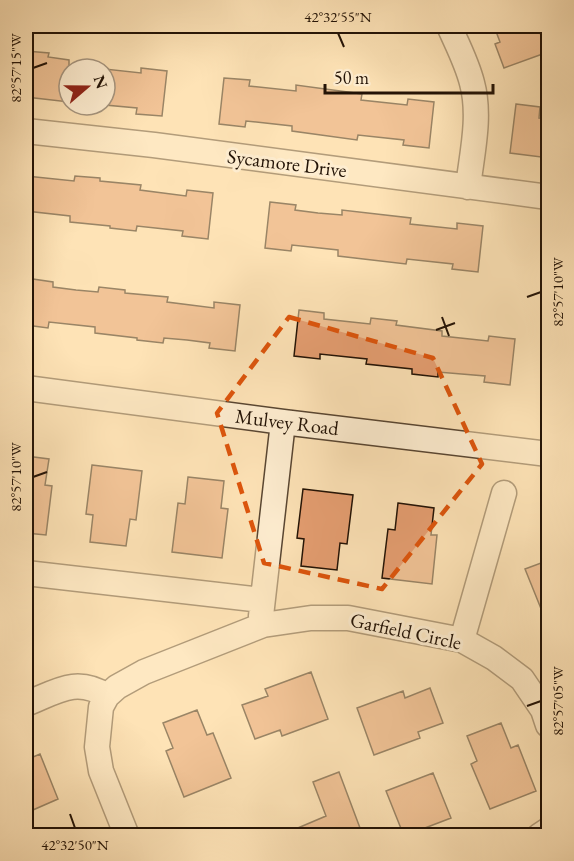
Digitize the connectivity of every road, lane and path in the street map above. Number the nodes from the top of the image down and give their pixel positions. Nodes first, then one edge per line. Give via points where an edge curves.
1 (449, 26) edge
2 (26, 132) edge
3 (468, 187) junction
4 (549, 197) edge
5 (26, 388) edge
6 (283, 422) junction
7 (549, 454) edge
8 (504, 493) dead end
9 (26, 573) edge
10 (262, 600) junction
11 (263, 625) junction
12 (462, 640) junction
13 (107, 696) junction
14 (26, 704) edge
15 (549, 725) edge
16 (549, 830) edge
17 (127, 836) edge
18 (539, 836) edge

1 - 3 street via 472,82 475,102
2 - 3 street, Sycamore Drive
3 - 4 street, Sycamore Drive
5 - 6 street, Mulvey Road
6 - 7 street, Mulvey Road
6 - 10 street
8 - 12 street
9 - 10 street
10 - 11 street
11 - 12 street, Garfield Circle via 311,618 348,618
11 - 13 street, Garfield Circle via 144,672
12 - 15 street, Garfield Circle via 522,679
13 - 14 street via 87,686 74,685
13 - 17 street via 101,707 97,747 101,771
16 - 18 street

